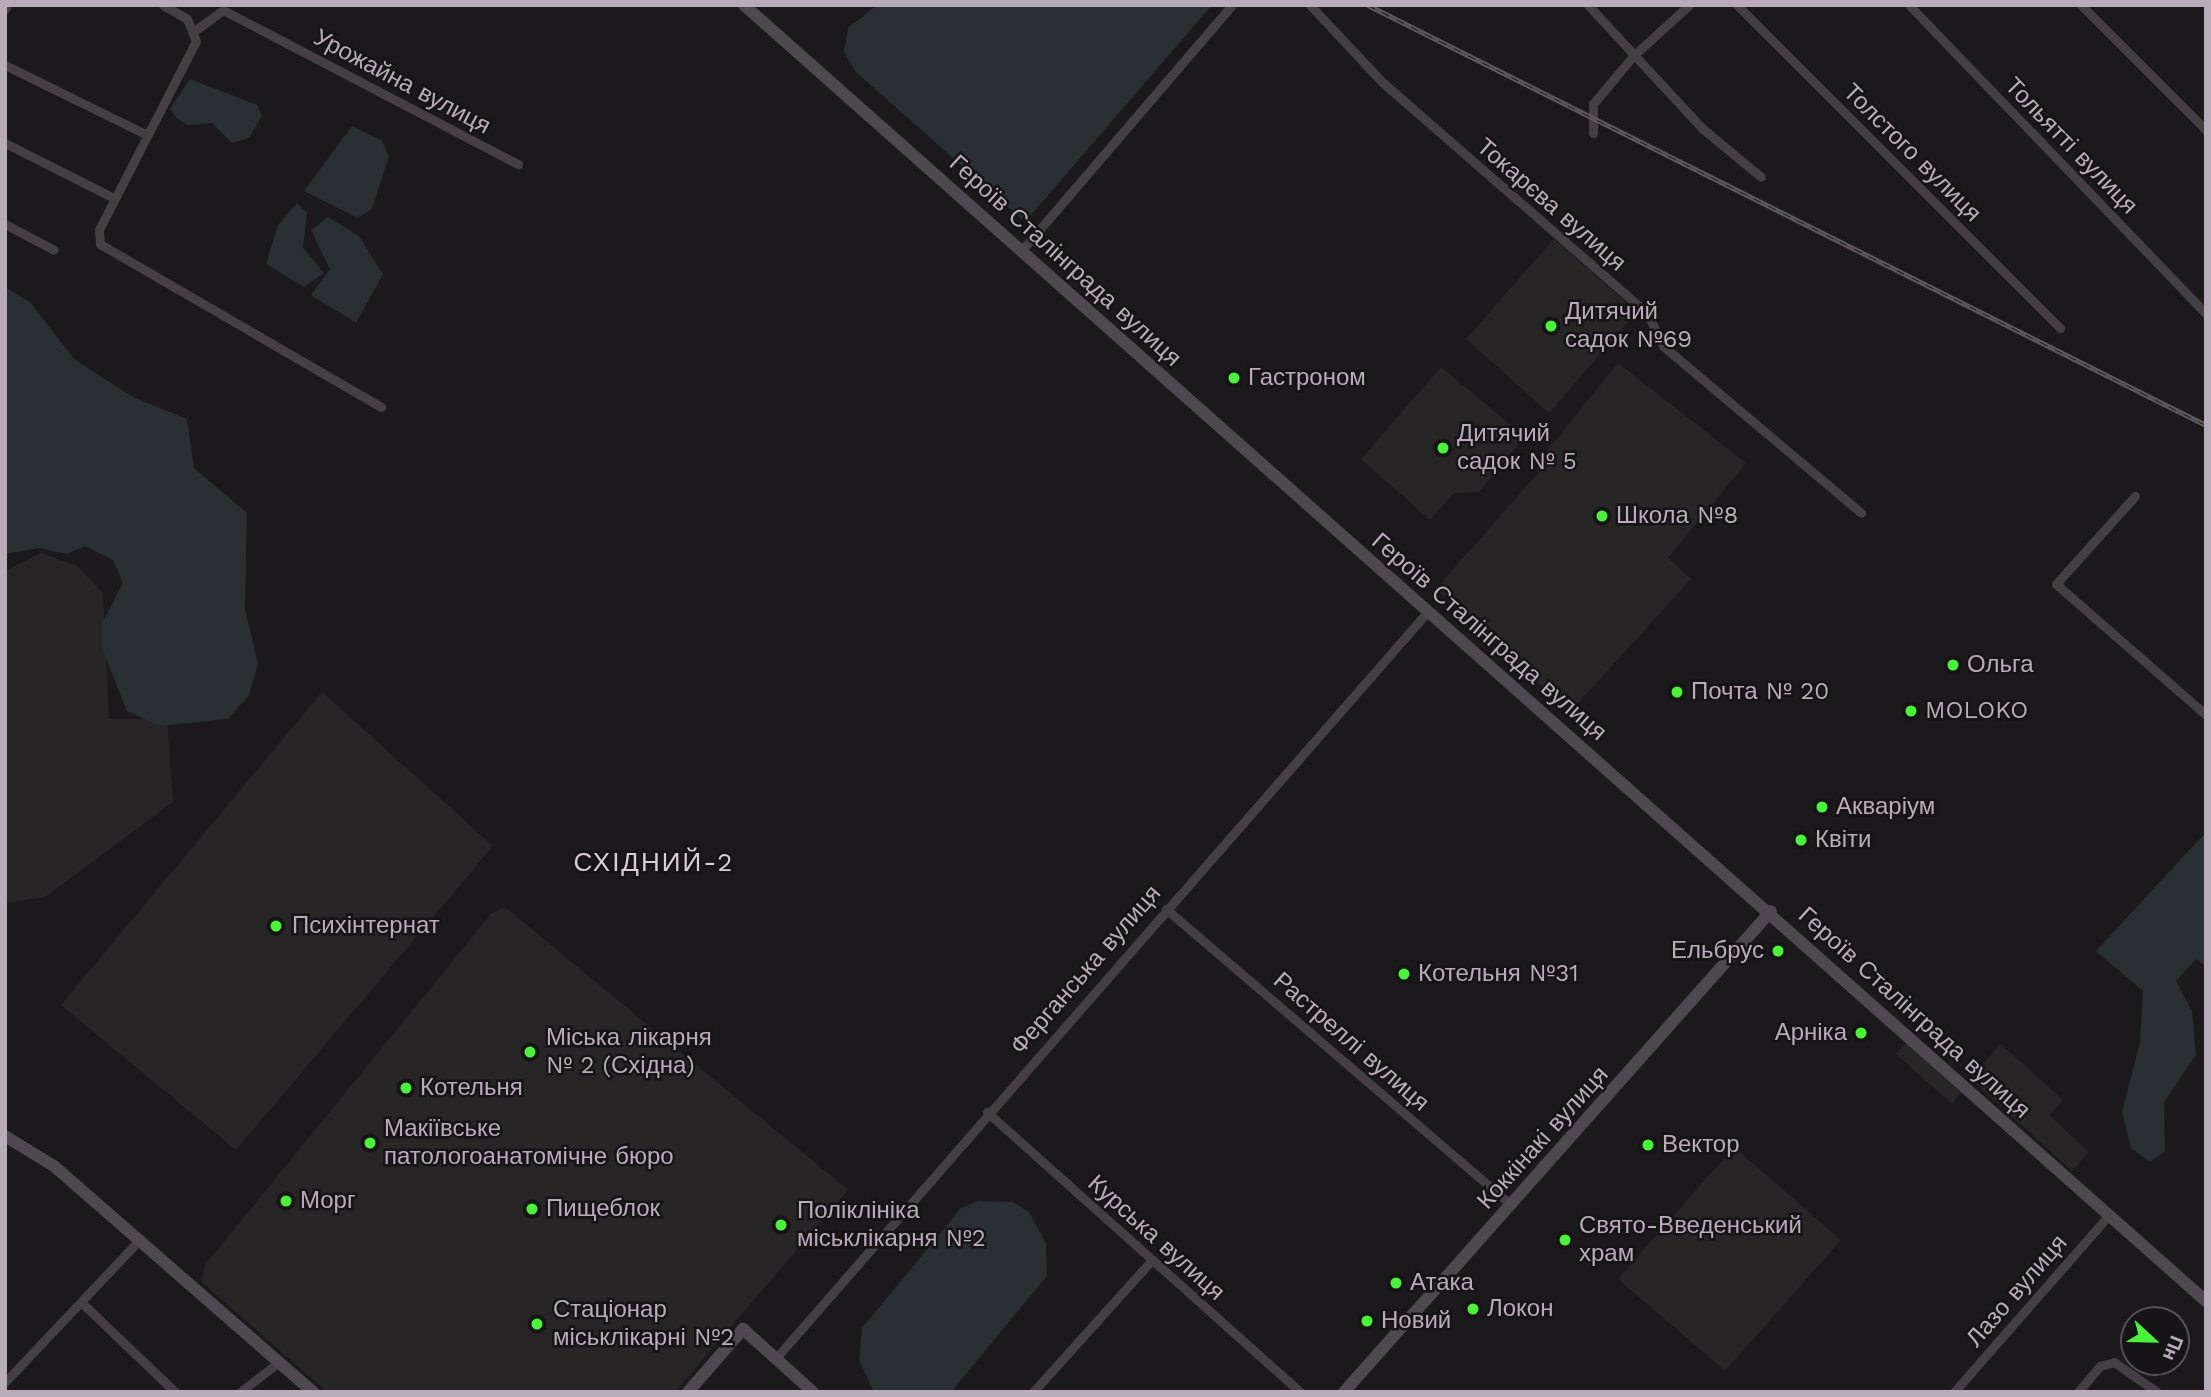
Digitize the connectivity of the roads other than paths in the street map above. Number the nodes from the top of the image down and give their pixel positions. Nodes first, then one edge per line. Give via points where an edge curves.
1 (163, 5) edge
2 (744, 5) edge
3 (1232, 5) edge
4 (1310, 5) edge
5 (1588, 5) edge
6 (1689, 5) edge
7 (1737, 5) edge
8 (1909, 5) edge
9 (2081, 5) edge
10 (197, 29) junction
11 (1633, 56) junction
12 (5, 65) edge
13 (2206, 130) edge
14 (1593, 133) dead end
15 (147, 135) junction
16 (5, 143) edge
17 (517, 164) dead end
18 (1761, 177) dead end
19 (114, 198) junction
20 (5, 224) edge
21 (54, 250) dead end
22 (1022, 250) junction
23 (2206, 314) edge
24 (2060, 328) dead end
25 (381, 407) dead end
26 (2135, 496) dead end
27 (1861, 513) dead end
28 (1428, 611) junction
29 (2206, 715) edge
30 (1166, 909) junction
31 (1771, 911) junction
32 (987, 1112) junction
33 (5, 1136) edge
34 (1511, 1205) junction
35 (2108, 1216) junction
36 (140, 1239) junction
37 (1152, 1260) junction
38 (2206, 1301) edge
39 (82, 1303) junction
40 (776, 1358) junction
41 (279, 1363) junction
42 (5, 1382) edge
43 (175, 1392) edge
44 (240, 1392) edge
45 (313, 1392) edge
46 (688, 1392) edge
47 (813, 1392) edge
48 (1033, 1392) edge
49 (1300, 1392) edge
50 (1344, 1392) edge
51 (1954, 1392) edge
52 (2078, 1392) edge
53 (2157, 1392) edge

1 - 10 street
2 - 22 main road, Героїв Сталінграда вулиця
3 - 22 street
4 - 27 street, Токарєва вулиця via 1381,81 1647,313 1663,346
5 - 11 street
6 - 11 street
7 - 24 street, Толстого вулиця
8 - 23 street, Тольятті вулиця
9 - 13 street
10 - 15 street via 197,41
10 - 17 street, Урожайна вулиця via 223,10
11 - 14 street via 1593,104
11 - 18 street
12 - 15 street
15 - 19 street
16 - 19 street
19 - 25 street via 99,230 100,244 112,254
20 - 21 street
22 - 28 main road, Героїв Сталінграда вулиця
26 - 29 street via 2056,583
28 - 30 street, Ферганська вулиця
28 - 31 main road, Героїв Сталінграда вулиця
30 - 32 street, Ферганська вулиця
30 - 34 street, Растреллі вулиця
31 - 34 main road, Коккінакі вулиця
31 - 35 main road, Героїв Сталінграда вулиця
32 - 37 street, Курська вулиця
32 - 40 street, Ферганська вулиця
33 - 36 main road via 54,1166
34 - 50 main road, Коккінакі вулиця
35 - 38 main road, Героїв Сталінграда вулиця
35 - 51 street, Лазо вулиця
36 - 39 street
36 - 41 main road
37 - 48 street
37 - 49 street, Курська вулиця
39 - 42 street
39 - 43 street
40 - 46 main road via 743,1329
40 - 47 main road
41 - 44 street
41 - 45 main road
52 - 53 street via 2100,1366 2114,1362

